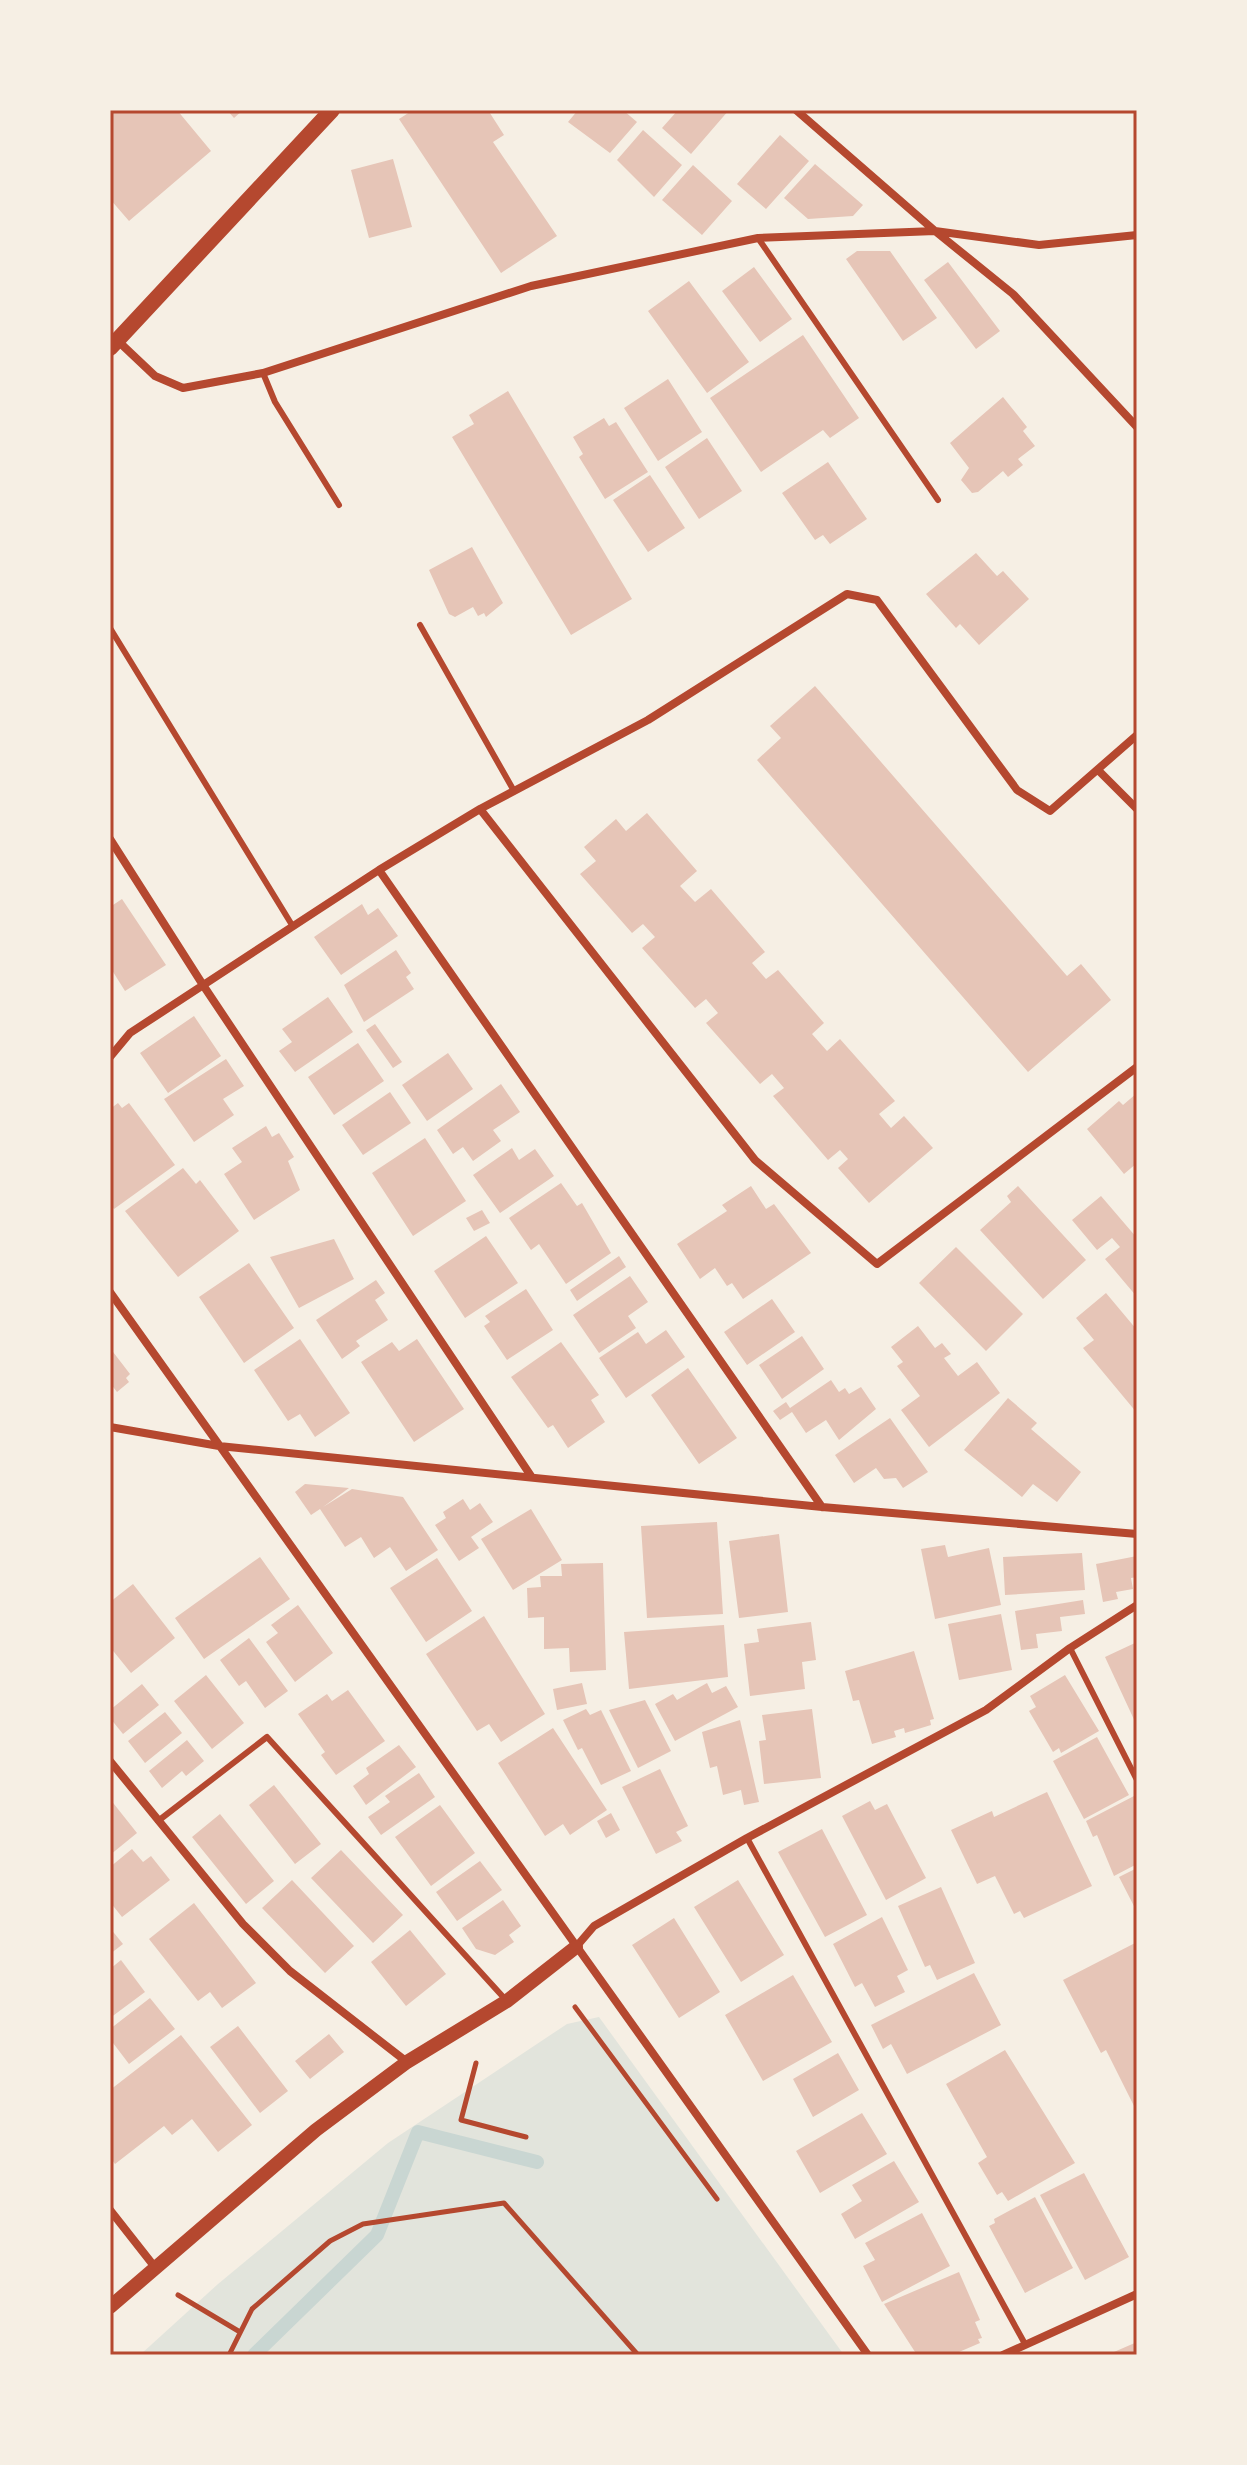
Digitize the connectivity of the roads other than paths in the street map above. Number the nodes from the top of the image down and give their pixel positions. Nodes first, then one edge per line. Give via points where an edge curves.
1 (332, 110) edge
2 (796, 110) edge
3 (935, 231) junction
4 (1137, 235) edge
5 (758, 238) junction
6 (114, 344) edge
7 (263, 373) junction
8 (1137, 427) edge
9 (938, 500) dead end
10 (339, 505) dead end
11 (420, 625) dead end
12 (110, 628) edge
13 (1137, 735) edge
14 (1098, 770) junction
15 (514, 791) junction
16 (480, 809) junction
17 (1137, 809) edge
18 (110, 839) edge
19 (379, 870) junction
20 (292, 925) junction
21 (203, 985) junction
22 (110, 1057) edge
23 (1137, 1067) edge
24 (110, 1292) edge
25 (110, 1427) edge
26 (219, 1446) junction
27 (531, 1476) junction
28 (822, 1507) junction
29 (1137, 1534) edge
30 (1137, 1605) edge
31 (1070, 1648) junction
32 (110, 1761) edge
33 (1137, 1780) edge
34 (158, 1821) junction
35 (747, 1838) junction
36 (576, 1947) junction
37 (507, 2001) junction
38 (407, 2062) junction
39 (110, 2210) edge
40 (154, 2266) junction
41 (1137, 2294) edge
42 (110, 2307) edge
43 (1025, 2344) junction
44 (868, 2355) edge
45 (1003, 2355) edge

1 - 6 main road
2 - 3 street
3 - 4 street via 1039,245
3 - 5 street
3 - 8 street via 1013,294
5 - 7 street via 531,286
5 - 9 lane
6 - 7 street via 155,376 183,388
7 - 10 lane via 275,402
11 - 15 lane
12 - 20 lane
13 - 14 street
14 - 15 street via 1050,811 1017,790 877,600 847,594 648,720
14 - 17 street
15 - 16 street
16 - 19 street
16 - 23 street via 755,1160 877,1264
18 - 21 street
19 - 20 street
19 - 28 street
20 - 21 street
21 - 22 street via 130,1033
21 - 27 street
24 - 26 street
25 - 26 street
26 - 27 street
26 - 36 street
27 - 28 street
28 - 29 street
30 - 31 street
31 - 33 lane
31 - 35 street via 986,1710
32 - 34 street
34 - 37 lane via 267,1737
34 - 38 street via 243,1924 290,1971
35 - 36 street via 594,1926
35 - 43 lane
36 - 37 street
36 - 44 street
37 - 38 street
38 - 40 street via 316,2130
39 - 40 street
40 - 42 street
41 - 43 street
43 - 45 street

